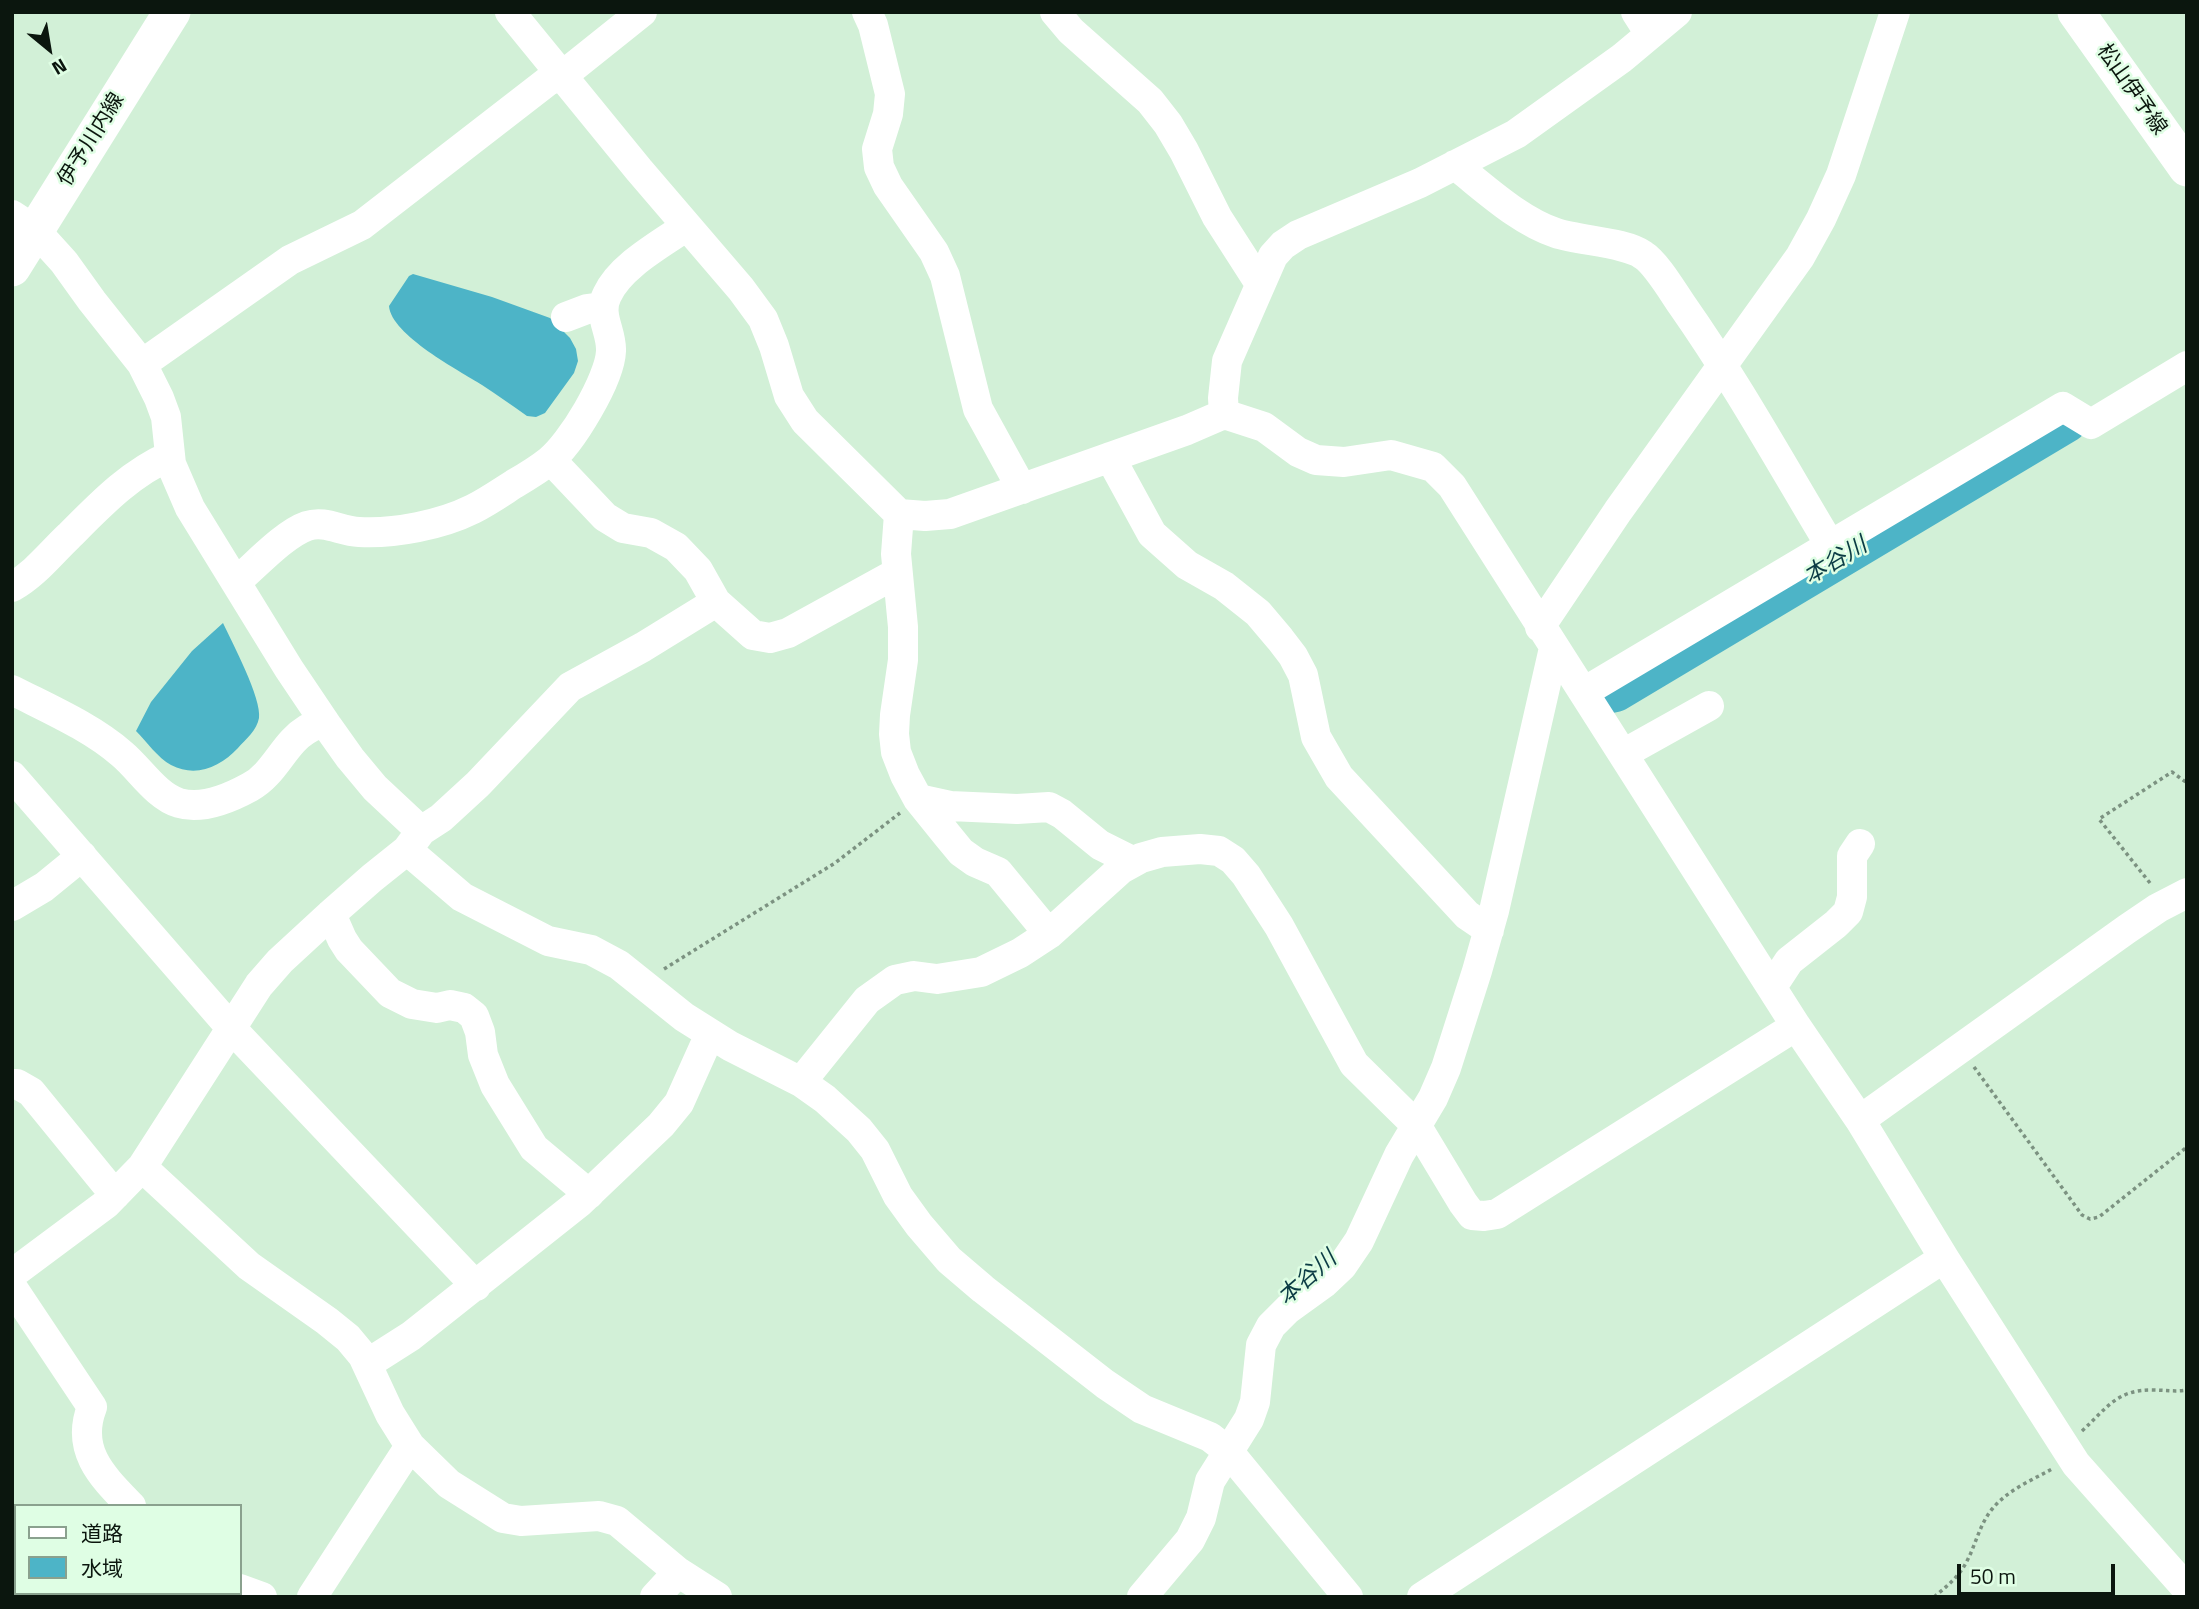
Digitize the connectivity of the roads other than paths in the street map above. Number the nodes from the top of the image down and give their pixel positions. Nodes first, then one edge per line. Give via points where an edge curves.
1 (172, 12) edge
2 (510, 12) edge
3 (642, 12) edge
4 (867, 12) edge
5 (1055, 12) edge
6 (1677, 12) edge
7 (1895, 12) edge
8 (2076, 12) edge
9 (1643, 23) edge
10 (561, 74) junction
11 (1455, 165) junction
12 (2187, 168) edge
13 (24, 222) edge
14 (687, 226) junction
15 (12, 268) edge
16 (1260, 284) junction
17 (602, 307) junction
18 (566, 317) dead end
19 (142, 364) junction
20 (1721, 366) junction
21 (2187, 366) edge
22 (1224, 414) junction
23 (170, 456) junction
24 (1110, 457) junction
25 (551, 460) junction
26 (1022, 489) junction
27 (898, 514) junction
28 (1830, 545) junction
29 (897, 573) junction
30 (236, 582) junction
31 (12, 587) edge
32 (716, 602) junction
33 (1547, 637) junction
34 (12, 690) edge
35 (1584, 692) junction
36 (1709, 706) dead end
37 (324, 720) junction
38 (1623, 754) junction
39 (12, 776) edge
40 (918, 799) junction
41 (414, 841) junction
42 (1860, 844) dead end
43 (82, 856) junction
44 (1134, 862) junction
45 (2177, 898) edge
46 (12, 906) edge
47 (331, 914) junction
48 (1489, 930) junction
49 (1049, 934) junction
50 (1772, 987) junction
51 (1797, 1026) junction
52 (231, 1028) junction
53 (710, 1034) junction
54 (801, 1082) junction
55 (12, 1084) edge
56 (1860, 1121) junction
57 (1416, 1125) junction
58 (142, 1167) junction
59 (589, 1194) junction
60 (115, 1195) junction
61 (1944, 1258) junction
62 (15, 1271) edge
63 (475, 1286) junction
64 (367, 1364) junction
65 (410, 1446) junction
66 (1228, 1451) junction
67 (129, 1504) edge
68 (678, 1572) junction
69 (2187, 1589) edge
70 (242, 1590) edge
71 (262, 1597) edge
72 (312, 1597) edge
73 (655, 1597) edge
74 (717, 1597) edge
75 (1142, 1597) edge
76 (1349, 1597) edge
77 (1422, 1597) edge

1 - 13 main road, 伊予川内線
2 - 10 street
3 - 10 street
4 - 26 street via 890,93 877,149 879,167 945,276 971,390
5 - 16 street via 1071,32 1150,101 1168,124
6 - 9 street
7 - 20 street via 1841,175 1821,219 1800,257
8 - 12 main road, 松山伊予線
9 - 11 street via 1622,58 1516,134
10 - 14 street
10 - 19 street via 362,225 290,260
11 - 16 street via 1298,235 1273,256
11 - 20 street via 1514,210 1556,233 1644,255
13 - 15 main road, 伊予川内線
13 - 19 street via 64,262
14 - 17 street via 621,275
14 - 27 street via 763,319 789,396 804,421
16 - 22 street via 1227,361
17 - 18 street
17 - 25 street via 611,350 603,385
19 - 23 street via 166,417
20 - 28 street
20 - 33 street via 1618,511
21 - 28 street via 2091,424 2063,407
22 - 24 street
22 - 33 street via 1264,427 1316,460 1344,462 1391,455 1433,467 1452,486
23 - 30 street via 190,508
23 - 31 street via 127,482 34,572
24 - 26 street
24 - 48 street via 1153,534 1187,565 1258,613 1293,656 1303,675 1315,737 1339,777 1467,915
25 - 30 street via 474,509 428,525 357,532 322,523 306,527 290,535
25 - 32 street via 605,517 676,547 698,570
26 - 27 street via 950,514
27 - 29 street
28 - 35 street
29 - 32 street via 788,633 769,638 753,635
29 - 40 street via 903,660 894,734
30 - 37 street
32 - 41 street via 570,687 478,784
33 - 35 street
33 - 48 street
34 - 37 street via 99,738 178,803 200,805 252,786 295,739
35 - 38 street
36 - 38 street
37 - 41 street
38 - 50 street
39 - 43 street
40 - 44 street via 950,806 1049,807 1100,845
40 - 49 street via 961,852 998,872
41 - 47 street
41 - 53 street via 462,897 548,941 591,950 619,965
42 - 50 street via 1853,856 1848,912 1789,961
43 - 46 street
43 - 52 street
44 - 49 street
44 - 57 street via 1162,852 1200,849 1219,851 1233,860 1279,926 1354,1064
45 - 56 street
47 - 52 street via 280,961
47 - 59 street via 349,950 390,993 412,1004 464,1008 474,1016 495,1085 534,1148
48 - 57 street via 1446,1068
49 - 54 street via 981,972 895,980 867,1000
50 - 51 street
51 - 56 street
51 - 57 street via 1497,1214 1472,1215
52 - 58 street
52 - 63 street
53 - 54 street
53 - 59 street via 679,1103
54 - 66 street via 859,1130 886,1168 898,1196 949,1260 1105,1384 1142,1409 1210,1437
55 - 60 street via 31,1092
56 - 61 street
57 - 66 street via 1342,1266 1271,1326 1261,1345 1250,1419
58 - 60 street
58 - 64 street via 249,1266 348,1338
59 - 63 street
60 - 62 street
61 - 69 street via 2068,1452
61 - 77 street
62 - 67 street via 92,1407 88,1420 91,1457
63 - 64 street
64 - 65 street
65 - 68 street via 449,1484 503,1518 599,1516 617,1521
65 - 72 street
66 - 75 street via 1210,1481 1190,1540
66 - 76 street
68 - 73 street
68 - 74 street
70 - 71 street

